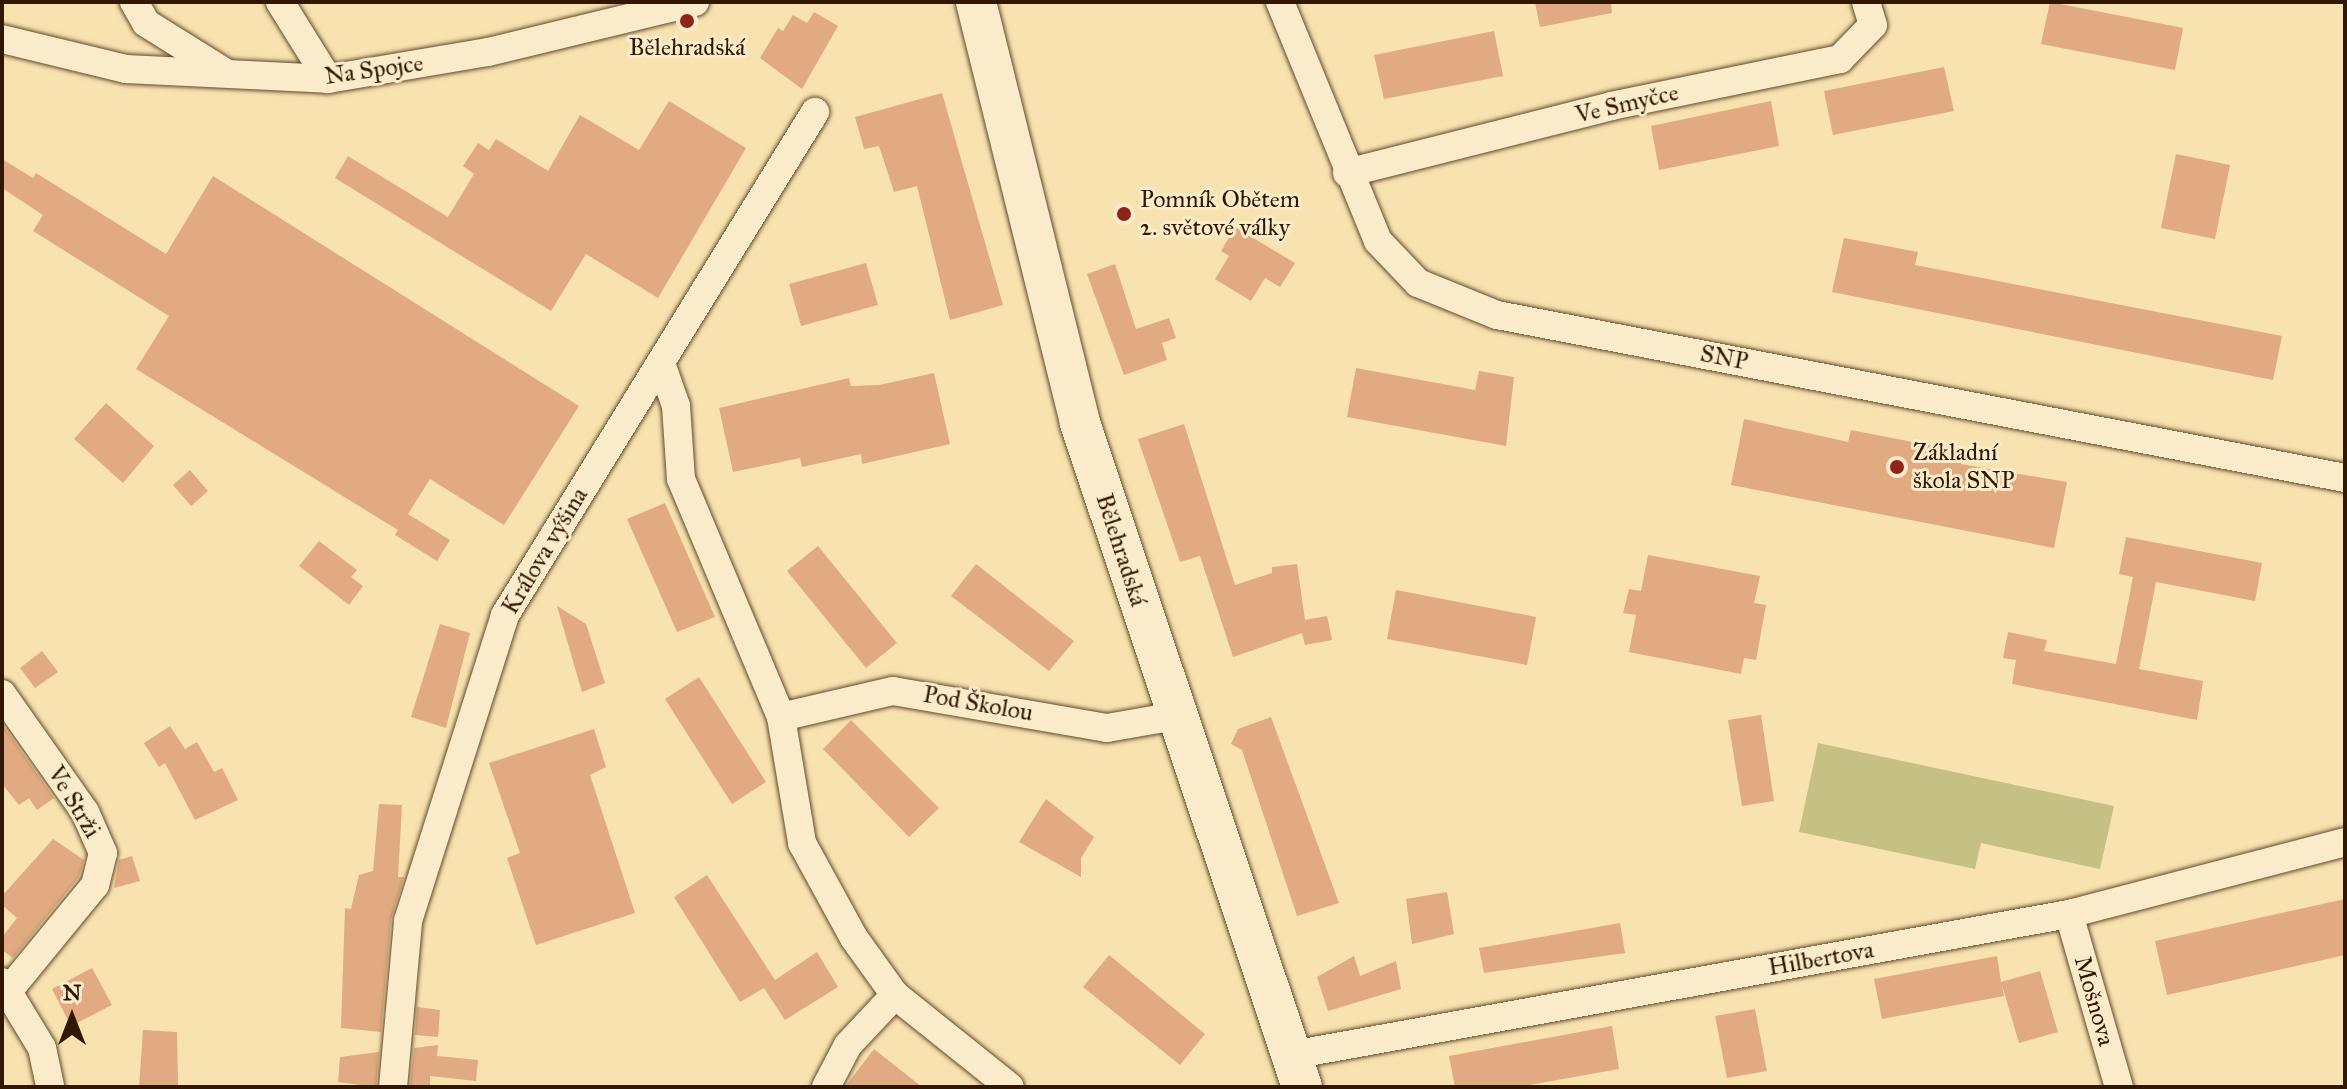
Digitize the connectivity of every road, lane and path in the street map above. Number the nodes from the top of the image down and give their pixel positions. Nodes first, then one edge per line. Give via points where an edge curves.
1 (134, 2) edge
2 (280, 2) edge
3 (695, 2) edge
4 (976, 2) edge
5 (1280, 2) edge
6 (1866, 2) edge
7 (650, 8) edge
8 (2, 39) edge
9 (228, 74) junction
10 (328, 79) junction
11 (815, 112) dead end
12 (1347, 173) junction
13 (661, 363) junction
14 (2345, 478) edge
15 (2, 694) edge
16 (1176, 716) junction
17 (781, 717) junction
18 (2345, 842) edge
19 (2069, 914) junction
20 (6, 986) edge
21 (895, 995) junction
22 (1297, 1071) edge
23 (50, 1087) edge
24 (393, 1087) edge
25 (826, 1087) edge
26 (1010, 1087) edge
27 (2119, 1087) edge

1 - 9 street via 146,23
2 - 10 street
3 - 7 street, Na Spojce
4 - 16 street, Bělehradská via 1076,408
5 - 12 street, SNP
6 - 12 street, Ve Smyčce via 1873,25 1840,59 1535,125
7 - 10 street, Na Spojce via 488,52
8 - 9 street, Na Spojce via 126,69
9 - 10 street, Na Spojce
11 - 13 street, Králova výšina
12 - 14 street, SNP via 1378,241 1418,283 1497,315
13 - 17 street via 676,406 681,479
13 - 24 street, Králova výšina via 505,615 408,921
15 - 20 street, Ve Strži via 85,812 103,853 95,885
16 - 17 street, Pod Školou via 1107,728 893,691
16 - 22 street, Bělehradská
17 - 21 street via 802,843 854,938
18 - 19 street, Hilbertova
19 - 22 street, Hilbertova
19 - 27 street, Mošnova
20 - 23 street via 42,1048
21 - 25 street via 848,1045
21 - 26 street

